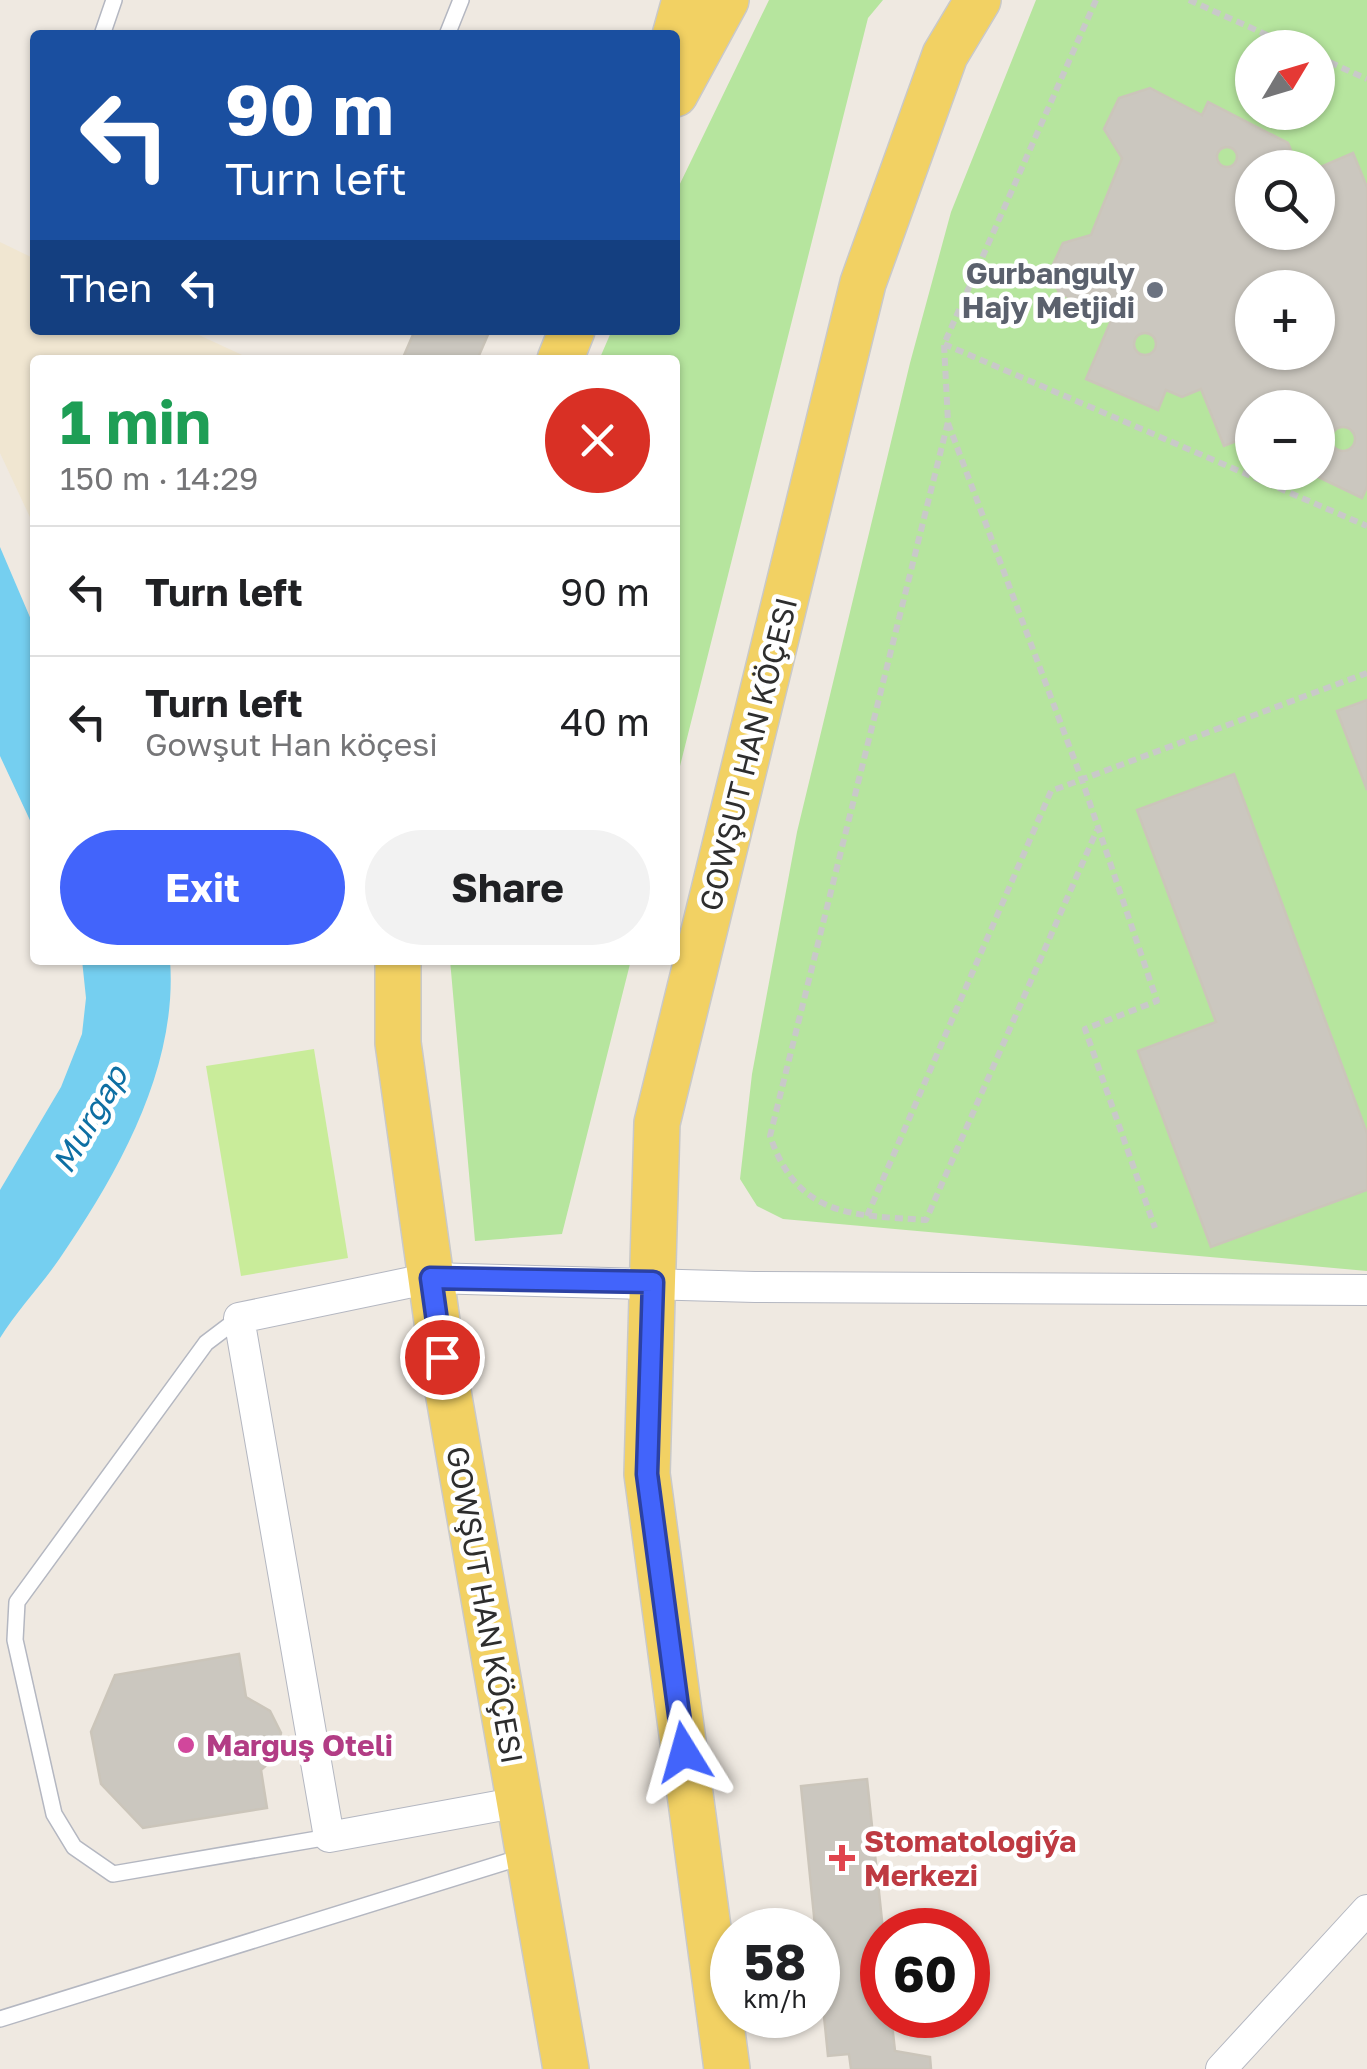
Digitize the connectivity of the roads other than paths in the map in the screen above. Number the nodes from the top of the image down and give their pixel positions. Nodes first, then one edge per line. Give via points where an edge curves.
1 (114, 0) edge
2 (461, 0) edge
3 (685, 0) edge
4 (726, 0) edge
5 (978, 0) edge
6 (104, 30) edge
7 (449, 30) edge
8 (677, 30) edge
9 (680, 85) edge
10 (398, 965) edge
11 (431, 1278) junction
12 (653, 1282) junction
13 (1367, 1290) edge
14 (239, 1318) junction
15 (520, 1802) junction
16 (328, 1837) junction
17 (529, 1855) junction
18 (1367, 1910) edge
19 (0, 2018) edge
20 (566, 2069) edge
21 (727, 2069) edge
22 (1221, 2069) edge

1 - 6 lane
2 - 7 lane
3 - 8 main road
4 - 9 main road
5 - 12 main road, GOWŞUT HAN KÖÇESI via 945,54 863,283 657,1124
10 - 11 main road, GOWŞUT HAN KÖÇESI via 398,1043
11 - 12 street
11 - 14 street
11 - 15 main road, GOWŞUT HAN KÖÇESI
12 - 13 street
12 - 21 main road, GOWŞUT HAN KÖÇESI via 647,1474
14 - 16 street
14 - 16 lane via 206,1343 17,1602 15,1640 54,1814 74,1847 113,1874
15 - 16 street
15 - 17 main road, GOWŞUT HAN KÖÇESI
17 - 19 lane
17 - 20 main road, GOWŞUT HAN KÖÇESI
18 - 22 street

